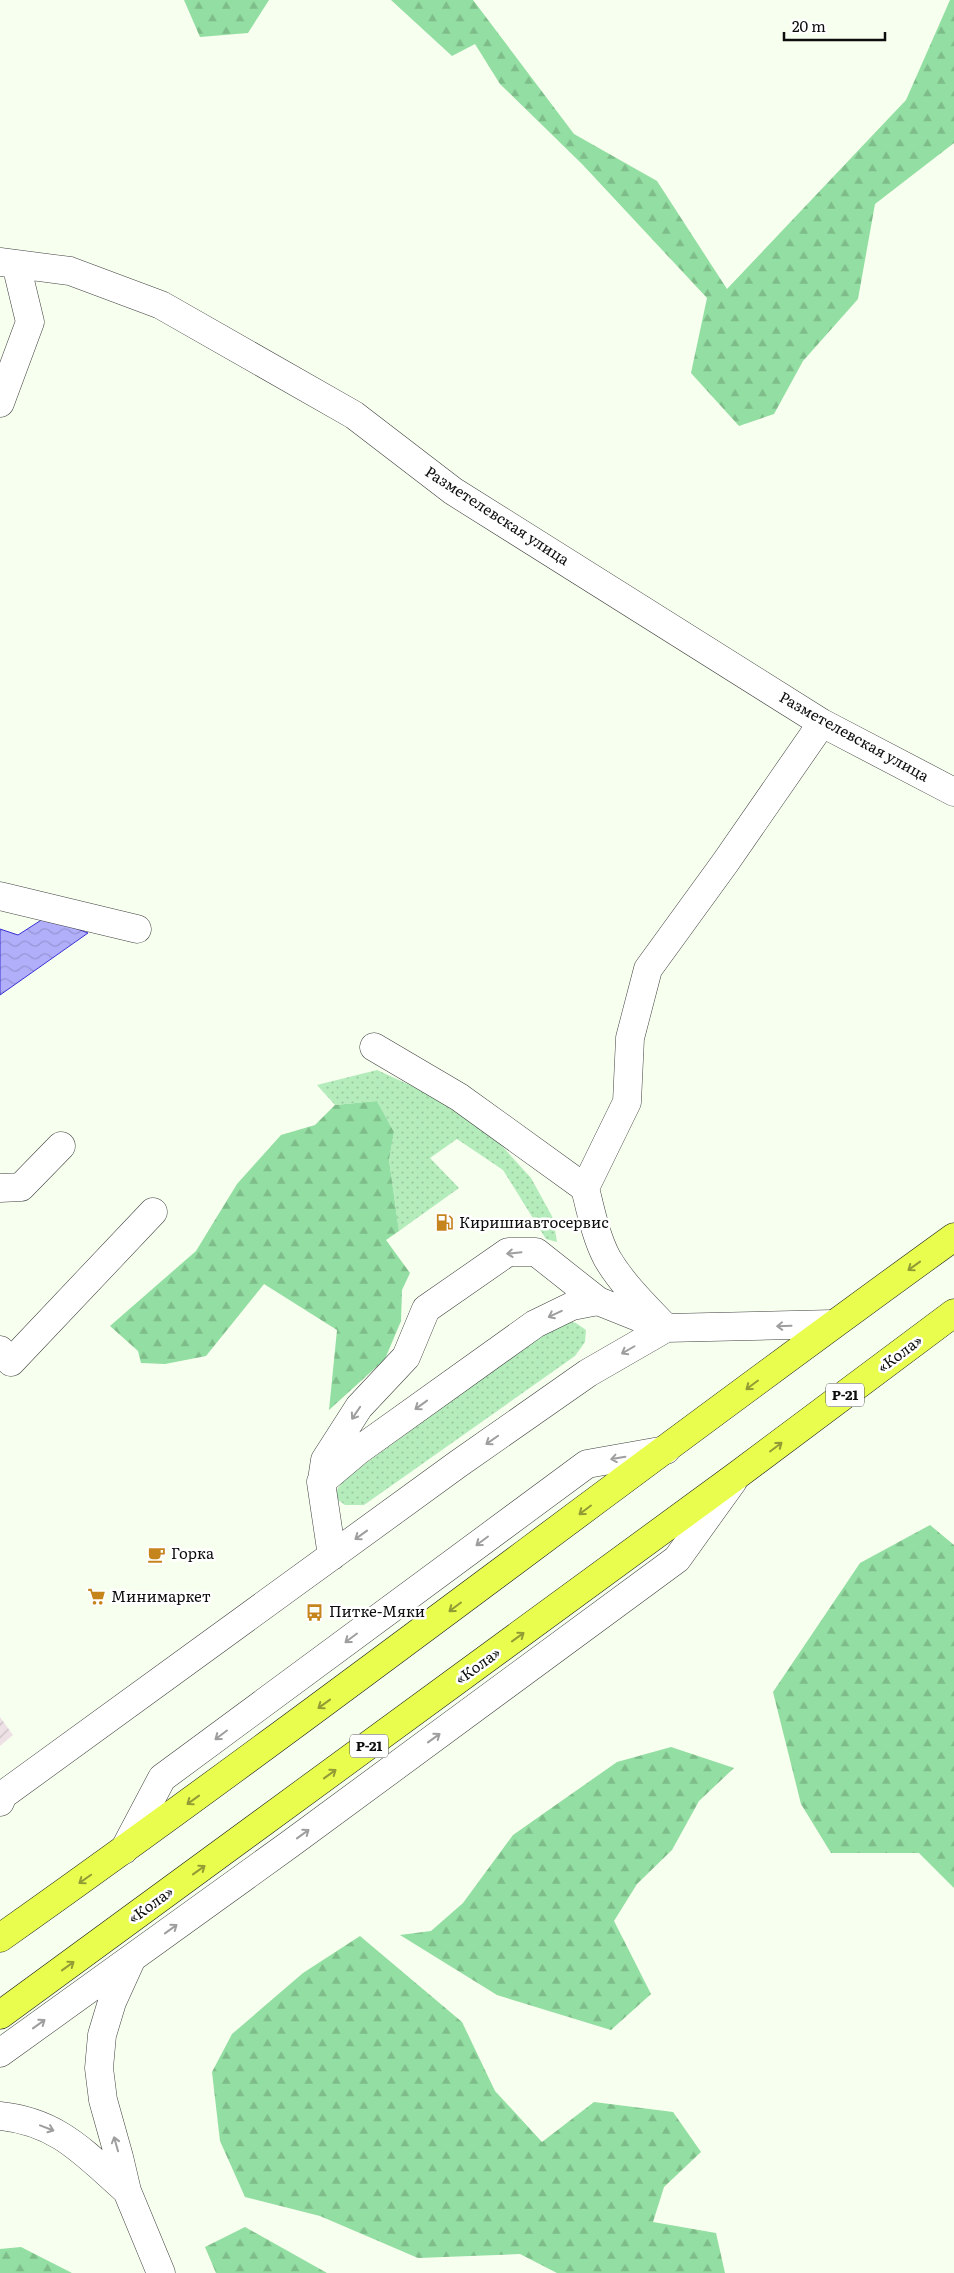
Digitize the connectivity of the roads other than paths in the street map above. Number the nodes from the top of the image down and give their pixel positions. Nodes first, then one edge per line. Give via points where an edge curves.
1 (8, 263) edge
2 (0, 403) edge
3 (822, 723) junction
4 (954, 792) edge
5 (0, 896) edge
6 (137, 929) dead end
7 (374, 1047) dead end
8 (61, 1146) dead end
9 (0, 1188) edge
10 (585, 1188) junction
11 (153, 1212) dead end
12 (954, 1237) edge
13 (598, 1301) junction
14 (954, 1313) edge
15 (833, 1324) junction
16 (666, 1328) junction
17 (0, 1350) edge
18 (666, 1450) junction
19 (736, 1476) junction
20 (321, 1482) junction
21 (332, 1556) junction
22 (1, 1798) edge
23 (124, 1850) junction
24 (0, 1938) edge
25 (133, 1957) junction
26 (0, 2015) edge
27 (0, 2053) edge
28 (0, 2116) edge
29 (126, 2191) junction
30 (161, 2273) edge

1 - 2 street via 30,322
1 - 3 street, Разметелевская улица via 70,271 161,306 186,320 354,416 454,491
3 - 4 street, Разметелевская улица
3 - 10 street via 648,969 630,1038 628,1102
5 - 6 street
7 - 10 street via 459,1097
8 - 9 street via 21,1187
10 - 16 street via 607,1258 634,1294
11 - 17 street via 11,1362
12 -> 15 highway
13 - 16 street
13 -> 20 street via 572,1306 535,1324 359,1450
13 -> 20 street via 536,1252 508,1252 426,1309 406,1357 359,1407 325,1460
19 -> 14 highway, «Кола» / Р-21
15 -> 16 street
15 -> 18 highway
16 -> 21 street via 588,1373
18 -> 23 highway
18 -> 23 street via 587,1464 162,1778
25 -> 19 street via 677,1559
26 -> 19 highway, «Кола» / Р-21
20 - 21 street
21 - 22 street
23 -> 24 highway
27 -> 25 street
29 -> 25 street via 103,2100 99,2068 102,2035 112,2002
28 -> 29 street via 18,2118 52,2130 77,2145
29 - 30 street

